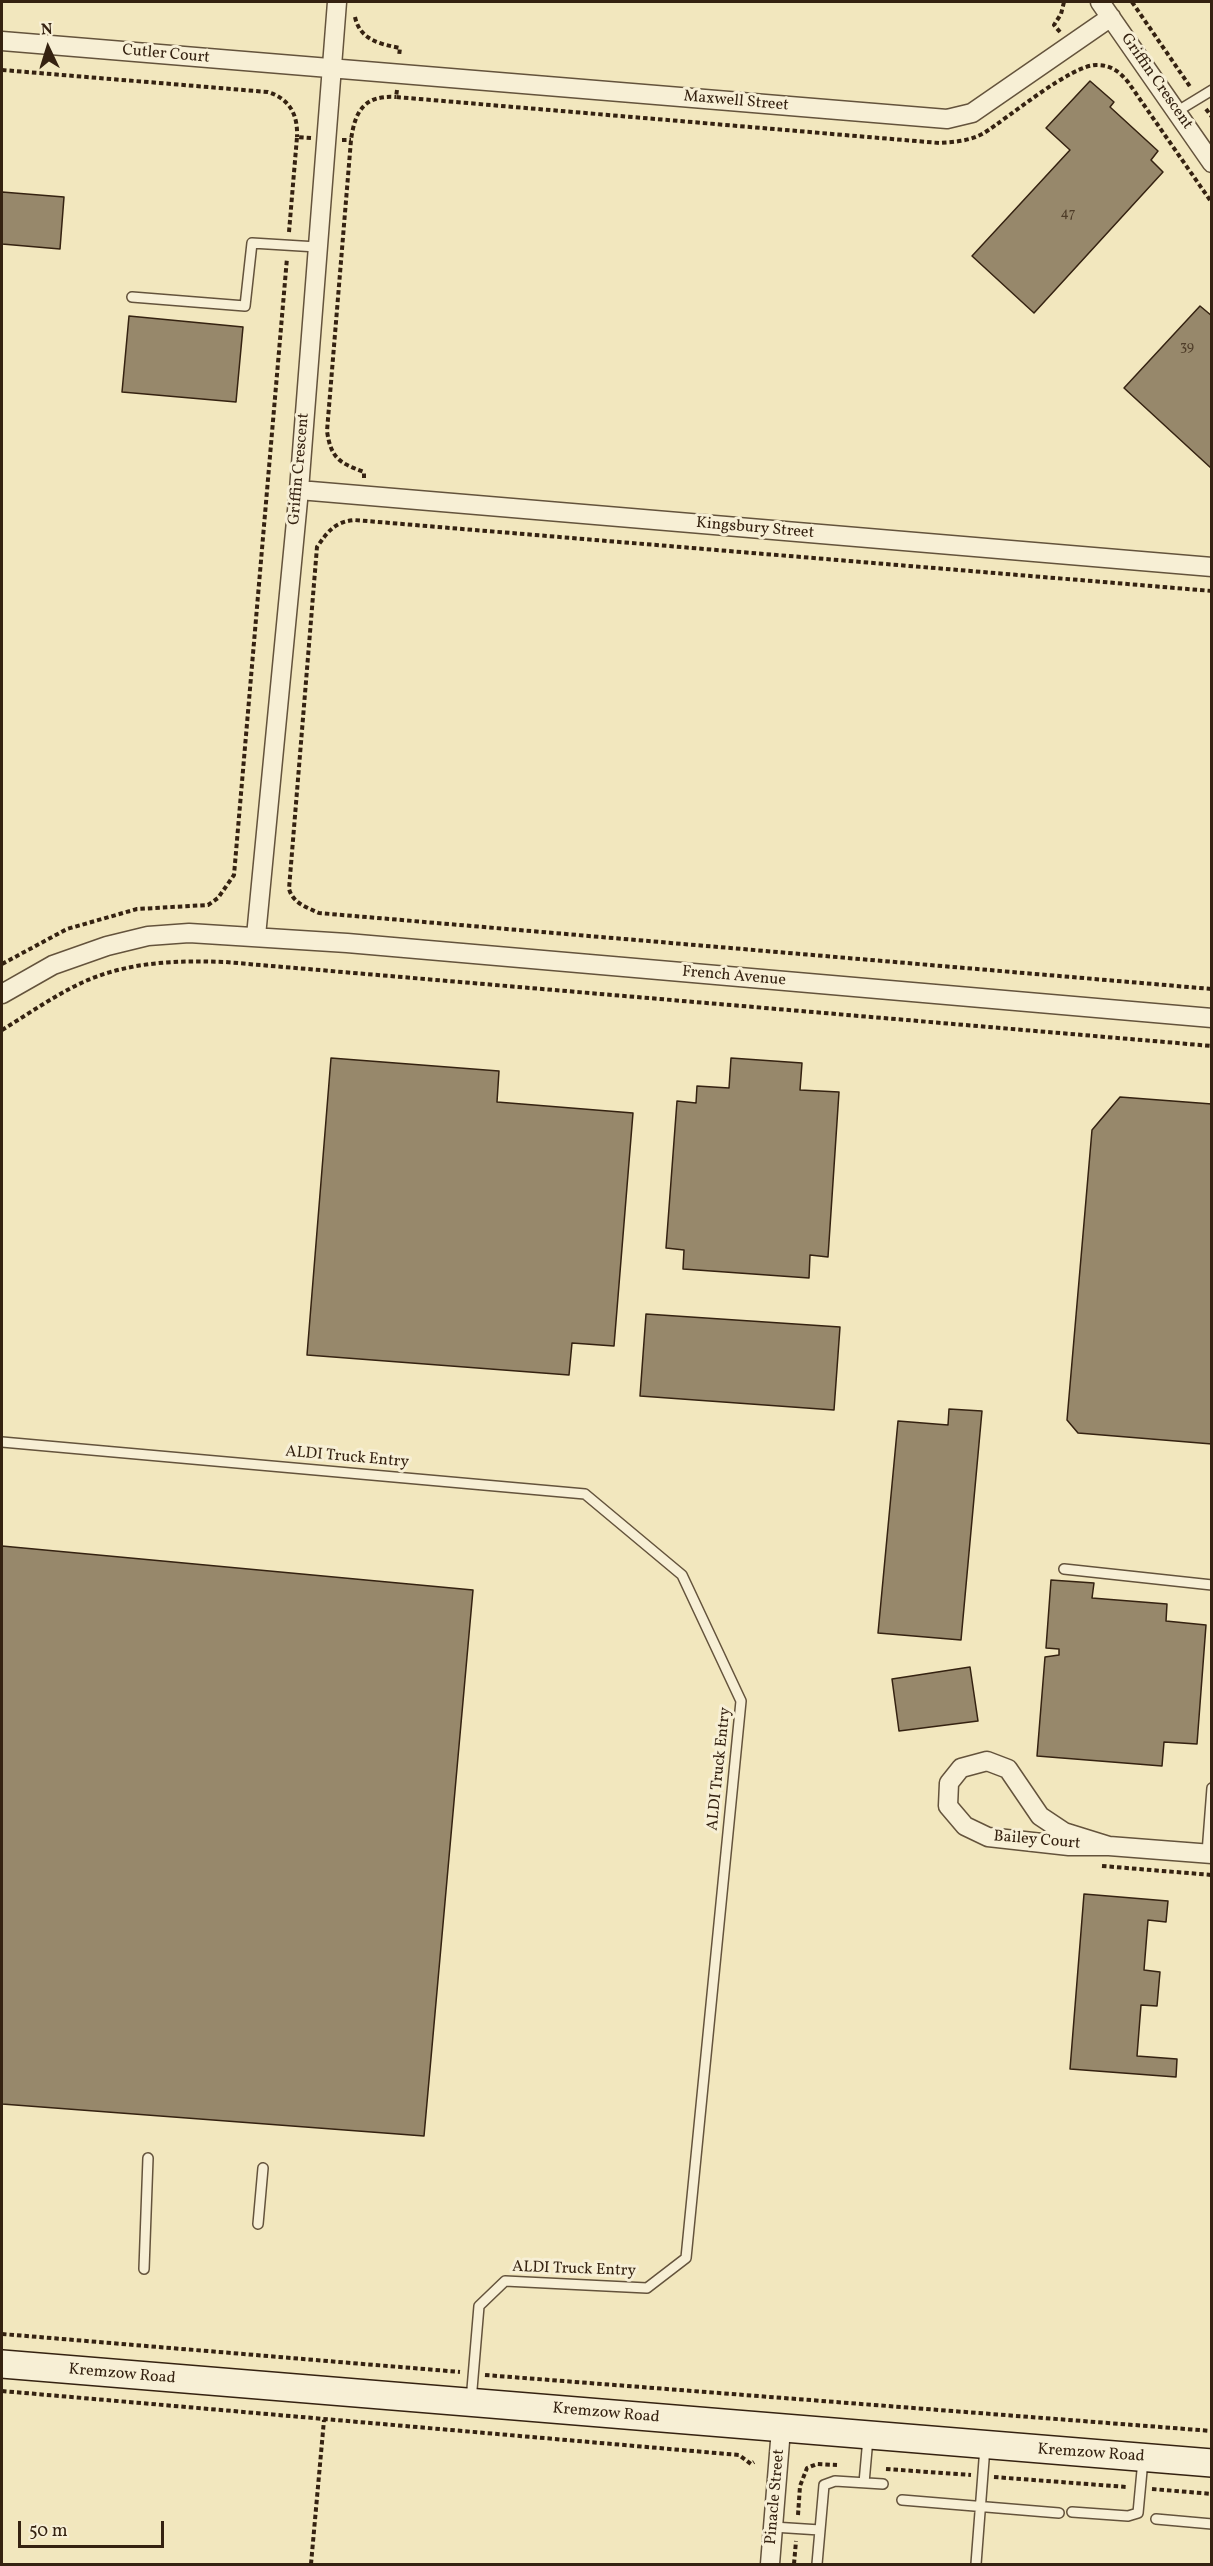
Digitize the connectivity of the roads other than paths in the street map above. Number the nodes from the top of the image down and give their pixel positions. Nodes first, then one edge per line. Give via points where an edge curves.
1 (336, 2) edge
2 (1100, 2) edge
3 (1111, 17) junction
4 (2, 41) edge
5 (331, 70) junction
6 (1212, 90) edge
7 (1176, 112) junction
8 (1212, 163) edge
9 (317, 247) junction
10 (132, 297) dead end
11 (298, 490) junction
12 (1212, 567) edge
13 (256, 936) junction
14 (2, 994) edge
15 (1212, 1018) edge
16 (2, 1442) edge
17 (1064, 1569) dead end
18 (1212, 1585) edge
19 (1212, 1788) edge
20 (1109, 1846) junction
21 (1209, 1853) edge
22 (148, 2158) dead end
23 (263, 2168) dead end
24 (258, 2224) dead end
25 (144, 2270) dead end
26 (2, 2364) edge
27 (471, 2403) junction
28 (781, 2429) junction
29 (868, 2436) junction
30 (985, 2445) junction
31 (1144, 2458) junction
32 (1212, 2463) edge
33 (864, 2482) junction
34 (883, 2484) dead end
35 (902, 2500) dead end
36 (981, 2506) junction
37 (1072, 2512) dead end
38 (1059, 2513) dead end
39 (1156, 2519) dead end
40 (1212, 2524) edge
41 (773, 2527) junction
42 (820, 2530) junction
43 (770, 2565) edge
44 (817, 2565) edge
45 (976, 2565) edge

1 - 5 street, Griffin Crescent
2 - 3 street, Griffin Crescent
3 - 5 street, Maxwell Street via 972,113 953,119
3 - 7 street, Griffin Crescent
4 - 5 street, Cutler Court
5 - 9 street, Griffin Crescent
6 - 7 lane
7 - 8 street, Griffin Crescent
9 - 10 lane via 252,243 245,306
9 - 11 street, Griffin Crescent
11 - 12 street, Kingsbury Street
11 - 13 street, Griffin Crescent
13 - 14 street, French Avenue via 148,936 53,964
13 - 15 street, French Avenue
16 - 27 lane, ALDI Truck Entry via 585,1494 682,1575 741,1701 686,2258 648,2288 505,2282 479,2306
17 - 18 lane
19 - 21 lane
20 - 20 street, Bailey Court via 987,1837 965,1826 948,1806 949,1783 961,1768 987,1761 1008,1769 1040,1816 1064,1832
20 - 21 street, Bailey Court
22 - 25 lane
23 - 24 lane
26 - 27 street, Kremzow Road
27 - 28 street, Kremzow Road
28 - 29 street, Kremzow Road
28 - 41 street, Pinacle Street
29 - 30 street, Kremzow Road
29 - 33 lane
30 - 31 street, Kremzow Road
30 - 36 lane
31 - 32 street, Kremzow Road
31 - 37 lane via 1138,2513 1128,2516
33 - 34 lane
33 - 42 lane via 835,2481 824,2485
35 - 36 lane
36 - 38 lane
36 - 45 lane
39 - 40 lane
41 - 42 lane
41 - 43 street, Pinacle Street
42 - 44 lane

